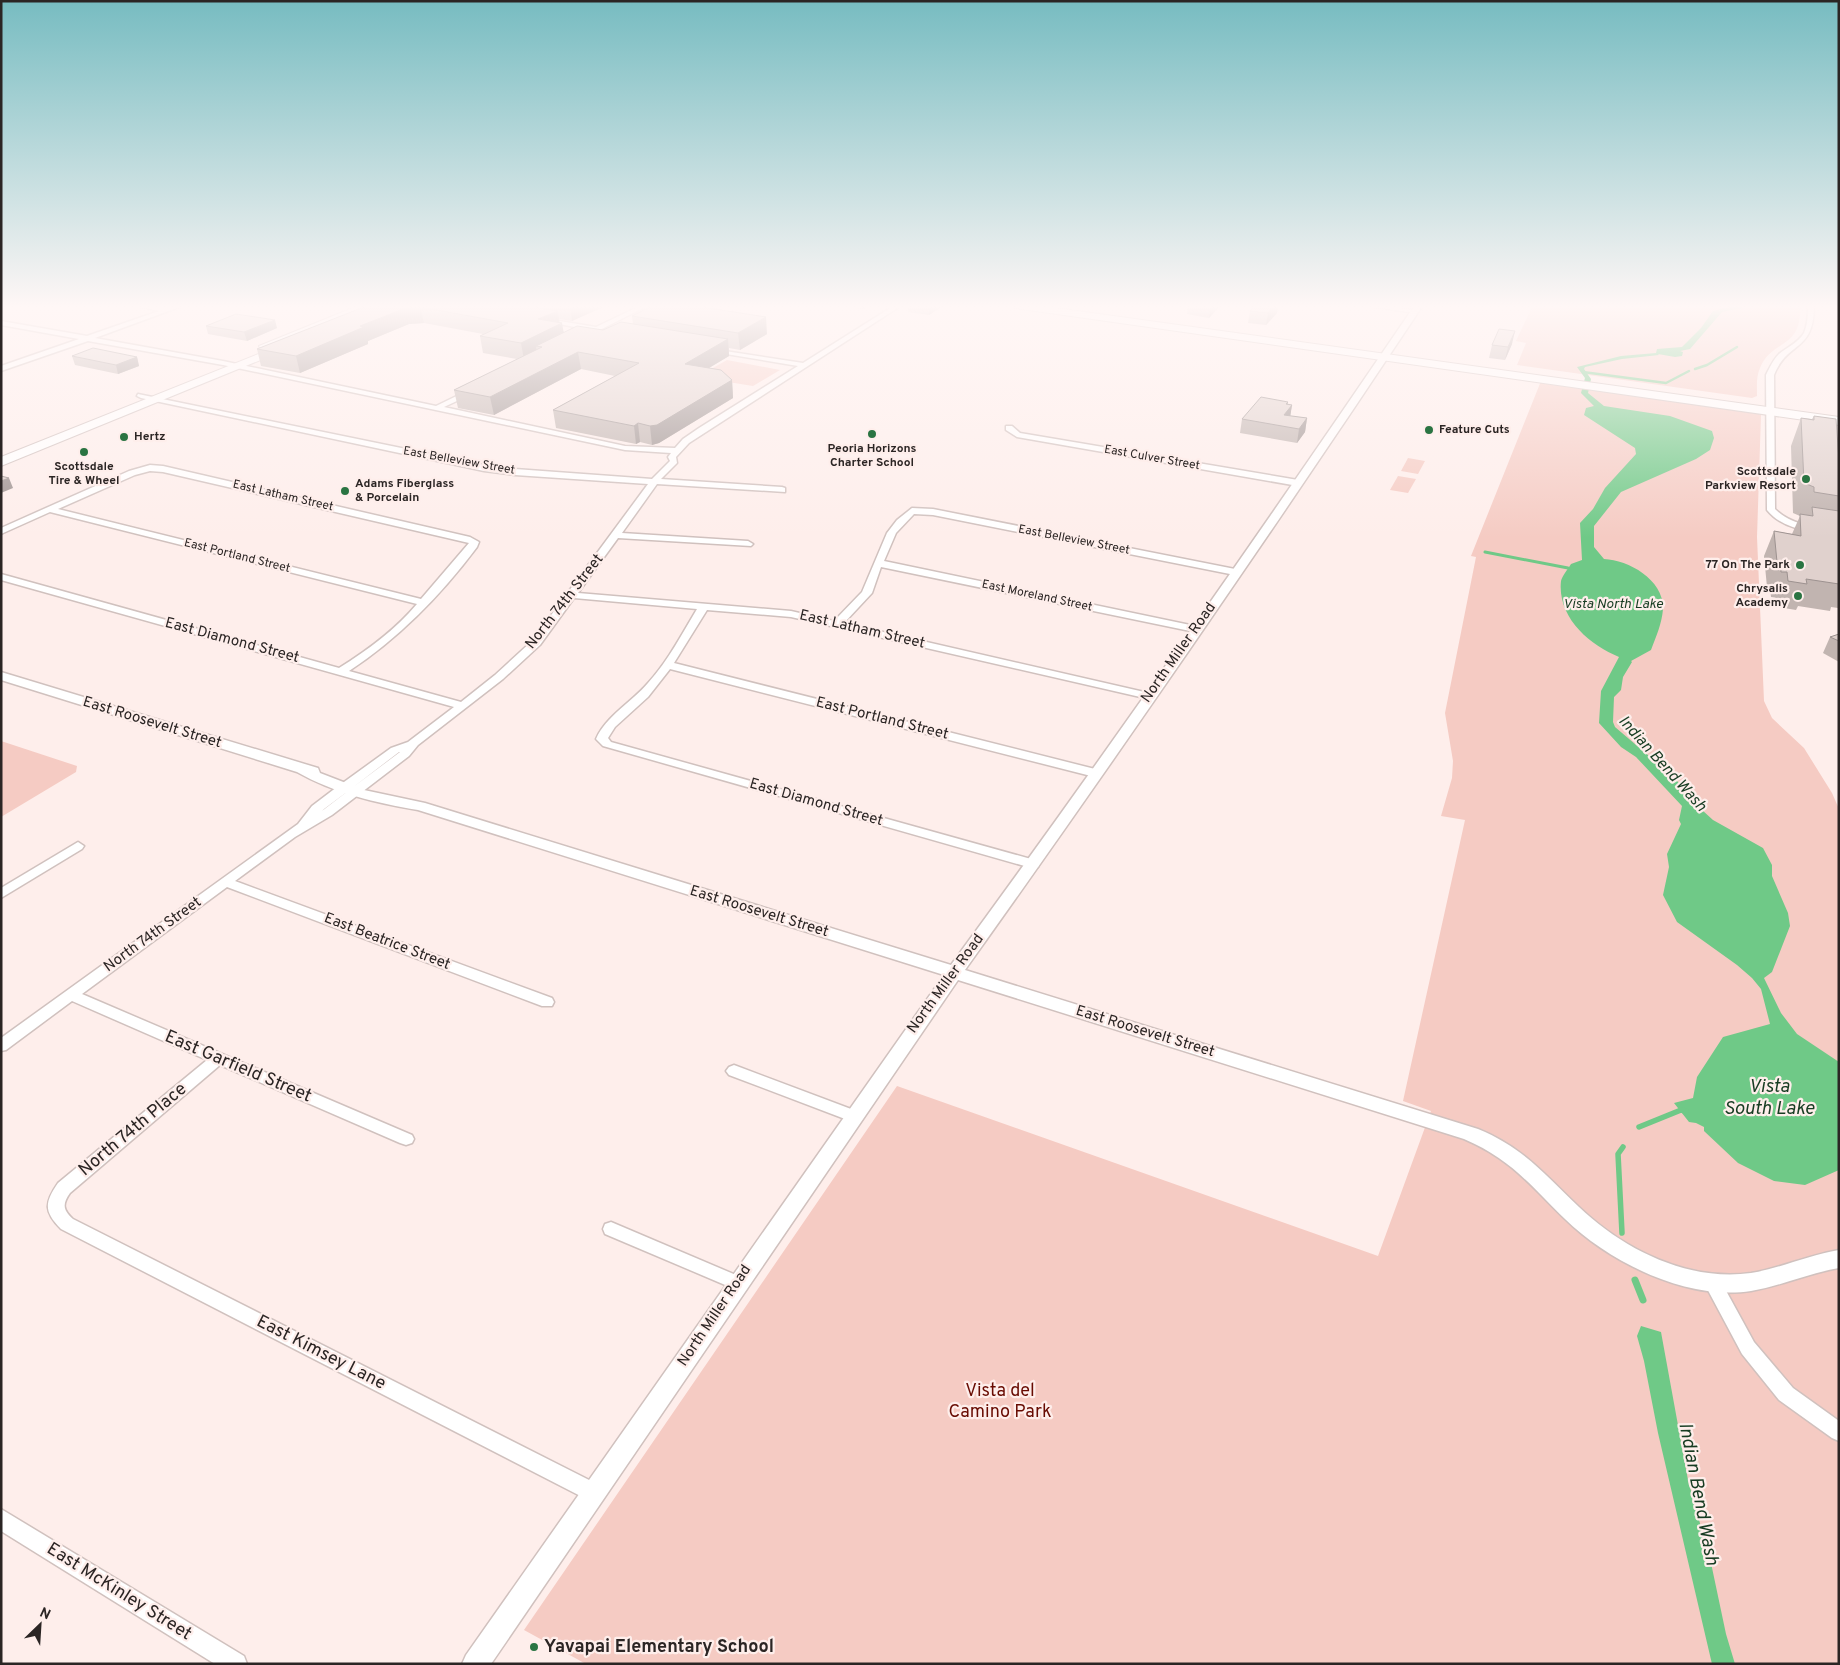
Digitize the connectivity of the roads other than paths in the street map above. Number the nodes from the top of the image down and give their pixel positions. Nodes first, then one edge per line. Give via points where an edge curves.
1 (174, 383) edge
2 (197, 383) edge
3 (317, 383) edge
4 (776, 383) edge
5 (1367, 383) edge
6 (1588, 383) edge
7 (1770, 383) edge
8 (477, 388) edge
9 (1670, 394) joint
10 (141, 396) junction
11 (156, 399) junction
12 (437, 408) junction
13 (1769, 408) junction
14 (1839, 414) edge
15 (1839, 421) edge
16 (1009, 428) dead end
17 (1, 452) edge
18 (674, 454) junction
19 (1, 462) edge
20 (654, 482) junction
21 (1298, 483) junction
22 (782, 490) dead end
23 (51, 510) junction
24 (1, 531) edge
25 (1839, 532) edge
26 (616, 535) junction
27 (748, 544) dead end
28 (878, 562) junction
29 (1235, 572) junction
30 (1, 577) edge
31 (571, 595) junction
32 (424, 603) junction
33 (704, 606) junction
34 (837, 624) junction
35 (1196, 629) junction
36 (669, 666) junction
37 (342, 671) junction
38 (1, 676) edge
39 (1149, 696) junction
40 (463, 706) junction
41 (1095, 773) junction
42 (355, 786) junction
43 (78, 846) dead end
44 (1033, 864) junction
45 (226, 882) junction
46 (1, 894) edge
47 (954, 972) junction
48 (71, 995) junction
49 (547, 1002) dead end
50 (1, 1046) edge
51 (218, 1059) junction
52 (734, 1071) dead end
53 (853, 1116) junction
54 (406, 1139) dead end
55 (54, 1207) joint
56 (611, 1229) dead end
57 (1839, 1258) edge
58 (1712, 1281) junction
59 (737, 1283) junction
60 (1839, 1432) edge
61 (594, 1493) junction
62 (1, 1519) edge
63 (236, 1664) edge
64 (474, 1664) edge

1 - 10 main road
2 - 11 main road
3 - 12 street
4 - 18 street, North 74th Street via 697,433
5 - 21 street, North Miller Road
6 - 9 main road
7 - 13 street
8 - 12 street
9 - 13 main road
10 - 11 street, East Belleview Street
10 - 17 main road
11 - 19 main road
11 - 20 street, East Belleview Street via 484,468
12 - 18 street via 625,448
13 - 14 main road
13 - 15 main road
13 - 25 street via 1771,510 1795,525
16 - 21 street, East Culver Street via 1017,435
18 - 20 street, North 74th Street via 674,460
20 - 22 street, East Belleview Street
20 - 26 street, North 74th Street
21 - 29 street, North Miller Road
23 - 24 street
23 - 32 street, East Portland Street
23 - 32 street, East Latham Street via 150,468 474,542
26 - 27 street
26 - 31 street, North 74th Street
28 - 29 street, East Belleview Street via 892,533 912,511 933,512
28 - 34 street via 867,593
28 - 35 street, East Moreland Street
29 - 35 street, North Miller Road
30 - 37 street, East Diamond Street
31 - 33 street, East Latham Street
31 - 40 street, North 74th Street via 536,642
32 - 37 street via 390,638
33 - 34 street, East Latham Street via 791,614
33 - 36 street
34 - 39 street, East Latham Street
35 - 39 street, North Miller Road
36 - 41 street, East Portland Street
36 - 44 street, East Diamond Street via 607,728 602,739 607,744
37 - 40 street, East Diamond Street
38 - 42 street, East Roosevelt Street via 302,769 317,779
39 - 41 street, North Miller Road
40 - 42 street, North 74th Street via 412,744 405,754
41 - 44 street, North Miller Road
42 - 45 street, North 74th Street via 328,812 304,824
42 - 47 street, East Roosevelt Street via 394,803 420,806
43 - 46 street
44 - 47 street, North Miller Road
45 - 48 street, North 74th Street
45 - 49 street, East Beatrice Street
47 - 53 street, North Miller Road
47 - 58 street, East Roosevelt Street via 1477,1136 1524,1165 1579,1220 1620,1250 1662,1270
48 - 50 street, North 74th Street
48 - 51 street, East Garfield Street
51 - 54 street, East Garfield Street
51 - 55 street, North 74th Place via 64,1188
52 - 53 street
53 - 59 street, North Miller Road
55 - 61 street, East Kimsey Lane via 67,1224
56 - 59 street
57 - 58 street, East Roosevelt Street via 1807,1264 1761,1280
58 - 60 street via 1748,1348 1786,1394
59 - 61 street, North Miller Road
61 - 64 street, North Miller Road
62 - 63 street, East McKinley Street

